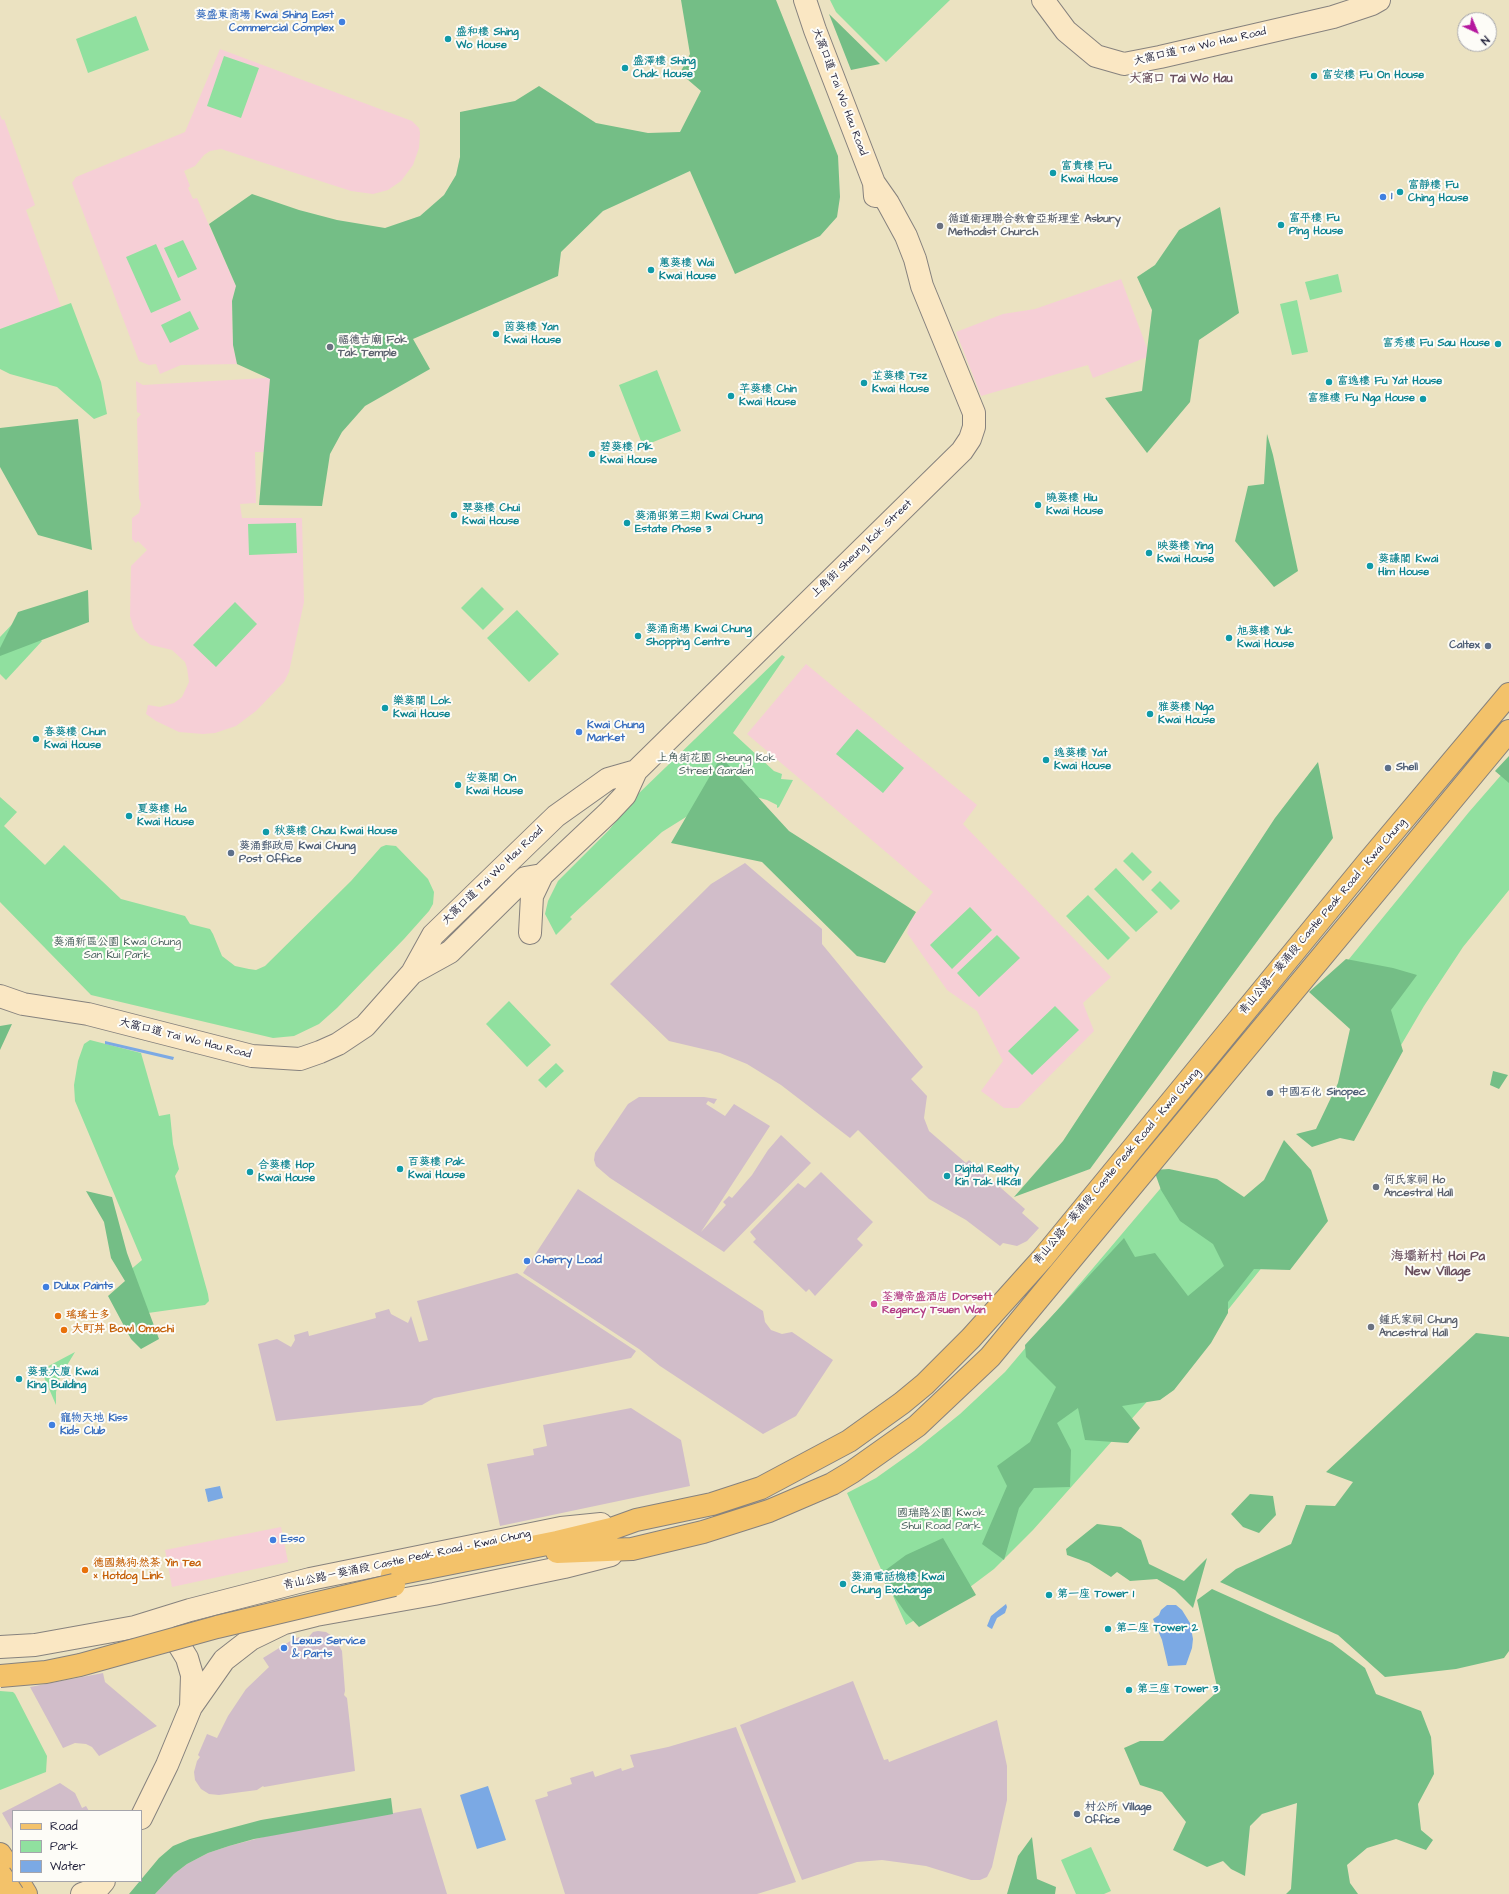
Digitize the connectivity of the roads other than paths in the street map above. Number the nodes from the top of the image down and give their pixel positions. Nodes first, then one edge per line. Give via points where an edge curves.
1 (805, 0) edge
2 (1043, 0) edge
3 (1379, 0) edge
4 (900, 238) joint
5 (1509, 694) edge
6 (1509, 731) edge
7 (636, 771) junction
8 (609, 812) joint
9 (542, 875) junction
10 (530, 933) dead end
11 (412, 973) junction
12 (0, 996) edge
13 (636, 1520) junction
14 (632, 1549) junction
15 (393, 1580) junction
16 (135, 1626) junction
17 (0, 1647) edge
18 (0, 1666) edge
19 (0, 1676) edge
20 (191, 1707) junction
21 (142, 1816) edge
22 (0, 1854) edge
23 (12, 1872) edge
24 (0, 1874) edge
25 (19, 1882) edge
26 (13, 1894) edge
27 (26, 1894) edge

1 - 4 main road, 大窩口道 Tai Wo Hau Road via 874,183 888,203
2 - 3 main road, 大窩口道 Tai Wo Hau Road via 1066,31 1096,56 1124,64 1333,17
4 - 7 main road, 上角街 Sheung Kok Street via 915,259 922,286 974,414 974,427 970,439 962,451
5 - 13 main road, 青山公路－葵涌段 Castle Peak Road – Kwai Chung via 1366,863 1042,1259 971,1338 925,1384 849,1441 761,1488 712,1504
6 - 14 main road, 青山公路－葵涌段 Castle Peak Road – Kwai Chung via 990,1357 940,1406 891,1445 832,1484 769,1512 703,1532
7 - 8 main road, 上角街 Sheung Kok Street via 625,796
7 - 11 main road, 大窩口道 Tai Wo Hau Road via 608,778 556,816 433,935
8 - 9 main road, 大窩口道 Tai Wo Hau Road
9 - 10 main road via 532,896
9 - 11 main road, 大窩口道 Tai Wo Hau Road via 525,878 450,952
11 - 12 main road, 大窩口道 Tai Wo Hau Road via 377,1013 353,1035 338,1044 300,1059 252,1056 88,1014 23,1004
13 - 15 main road, 青山公路－葵涌段 Castle Peak Road – Kwai Chung via 611,1529
13 - 16 main road, 青山公路－葵涌段 Castle Peak Road – Kwai Chung via 561,1528 310,1579
14 - 15 main road, 青山公路－葵涌段 Castle Peak Road – Kwai Chung via 558,1552
14 - 20 main road, 青山公路－葵涌段 Castle Peak Road – Kwai Chung via 564,1567 284,1623 235,1650 216,1670
15 - 18 main road, 青山公路－葵涌段 Castle Peak Road – Kwai Chung via 213,1618 77,1656 47,1662
15 - 19 main road, 青山公路－葵涌段 Castle Peak Road – Kwai Chung, bridge via 80,1665 46,1672
16 - 17 main road, 青山公路－葵涌段 Castle Peak Road – Kwai Chung via 35,1645
16 - 20 main road, 青山公路－葵涌段 Castle Peak Road – Kwai Chung via 160,1633 179,1645 187,1658 192,1675
20 - 21 main road, 青山公路－葵涌段 Castle Peak Road – Kwai Chung
22 - 23 main road
24 - 26 main road, bridge
25 - 27 main road

